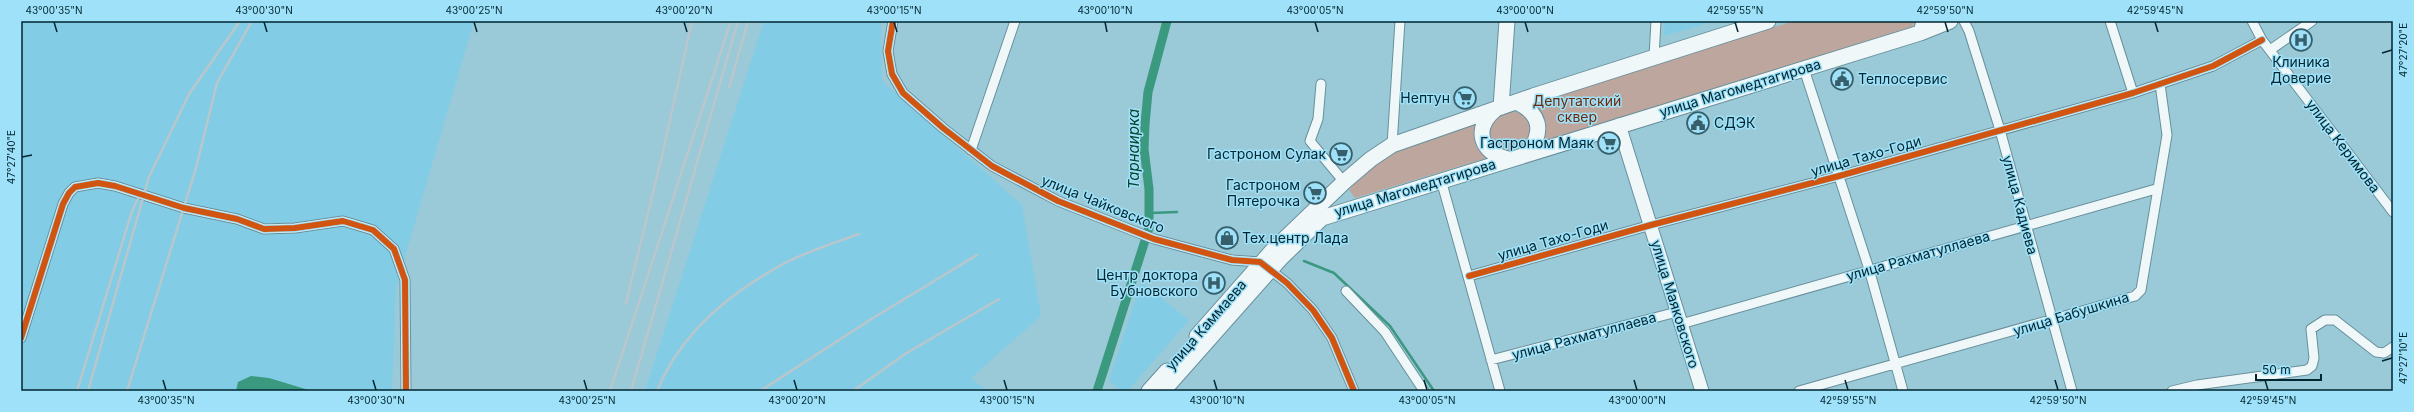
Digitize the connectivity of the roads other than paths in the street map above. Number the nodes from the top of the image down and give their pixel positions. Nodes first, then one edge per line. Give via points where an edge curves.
1 (893, 21) edge
2 (1015, 21) edge
3 (1400, 21) edge
4 (1507, 21) edge
5 (1517, 21) edge
6 (1656, 21) edge
7 (1768, 21) edge
8 (1950, 21) edge
9 (1964, 21) edge
10 (2110, 21) edge
11 (2252, 21) edge
12 (2312, 21) edge
13 (1922, 27) edge
14 (2262, 40) junction
15 (2270, 50) junction
16 (1654, 57) junction
17 (1804, 69) junction
18 (1321, 84) dead end
19 (2160, 84) junction
20 (2133, 93) junction
21 (1506, 105) junction
22 (1620, 125) junction
23 (2000, 130) junction
24 (1392, 145) junction
25 (971, 150) junction
26 (1529, 152) junction
27 (1508, 159) junction
28 (1840, 176) junction
29 (1441, 180) junction
30 (1344, 182) junction
31 (2156, 189) junction
32 (2393, 212) edge
33 (1319, 214) junction
34 (1651, 225) junction
35 (2026, 226) junction
36 (1265, 266) junction
37 (1869, 269) junction
38 (1469, 276) junction
39 (1346, 291) dead end
40 (1679, 318) junction
41 (2052, 321) junction
42 (21, 338) edge
43 (2393, 347) edge
44 (1491, 360) junction
45 (1895, 363) junction
46 (406, 391) edge
47 (1149, 391) edge
48 (1162, 391) edge
49 (1354, 391) edge
50 (1424, 391) edge
51 (1500, 391) edge
52 (1702, 391) edge
53 (1799, 391) edge
54 (1903, 391) edge
55 (2072, 391) edge
56 (2172, 391) edge

1 - 25 street, улица Чайковского via 888,51 892,74 903,93
2 - 25 street
3 - 24 street
4 - 21 main road
5 - 21 main road
6 - 16 street
7 - 16 main road, улица Магомедтагирова
8 - 13 main road, улица Магомедтагирова
9 - 23 street, улица Кадиева
10 - 20 street
11 - 14 street, улица Керимова
12 - 15 street
13 - 17 main road, улица Магомедтагирова
14 - 15 street, улица Керимова
14 - 19 street, улица Тахо-Годи via 2213,66
15 - 32 street, улица Керимова
16 - 21 main road, улица Магомедтагирова
17 - 22 main road, улица Магомедтагирова
17 - 28 street
18 - 30 street via 1318,119 1310,141
19 - 20 street, улица Тахо-Годи
19 - 31 street, улица Бабушкина via 2167,134
20 - 23 street, улица Тахо-Годи
21 - 24 main road, улица Магомедтагирова
21 - 26 main road via 1527,108 1535,117 1539,129 1538,136
21 - 27 main road via 1487,116 1482,127 1482,139 1496,156
22 - 26 main road, улица Магомедтагирова
22 - 34 street, улица Маяковского
23 - 28 street, улица Тахо-Годи
23 - 35 street, улица Кадиева
24 - 30 main road, улица Магомедтагирова
25 - 36 street, улица Чайковского via 992,166 1058,201 1136,233 1232,260
26 - 27 main road
27 - 29 main road, улица Магомедтагирова
28 - 34 street, улица Тахо-Годи
28 - 37 street
29 - 33 main road, улица Магомедтагирова
29 - 38 street
30 - 33 main road, улица Магомедтагирова
31 - 35 street, улица Рахматуллаева
31 - 41 street, улица Бабушкина via 2141,290 2134,296
33 - 36 main road, улица Каммаева
34 - 38 street, улица Тахо-Годи
34 - 40 street, улица Маяковского
35 - 37 street, улица Рахматуллаева
35 - 41 street, улица Кадиева
36 - 47 main road, улица Каммаева
36 - 48 main road, улица Каммаева
36 - 49 street via 1287,283 1313,310 1332,338
37 - 40 street, улица Рахматуллаева
37 - 45 street
38 - 44 street
39 - 50 street via 1385,332
40 - 44 street, улица Рахматуллаева
40 - 52 street, улица Маяковского
41 - 45 street, улица Бабушкина
41 - 55 street, улица Кадиева
42 - 46 street via 63,204 69,193 75,187 98,184 115,186 184,208 237,219 264,229 295,228 343,221 373,230 394,249 405,280
43 - 56 street via 2384,353 2376,352 2335,320 2326,320 2312,329 2314,358 2312,366 2307,370 2197,385
44 - 51 street
45 - 53 street, улица Бабушкина
45 - 54 street

